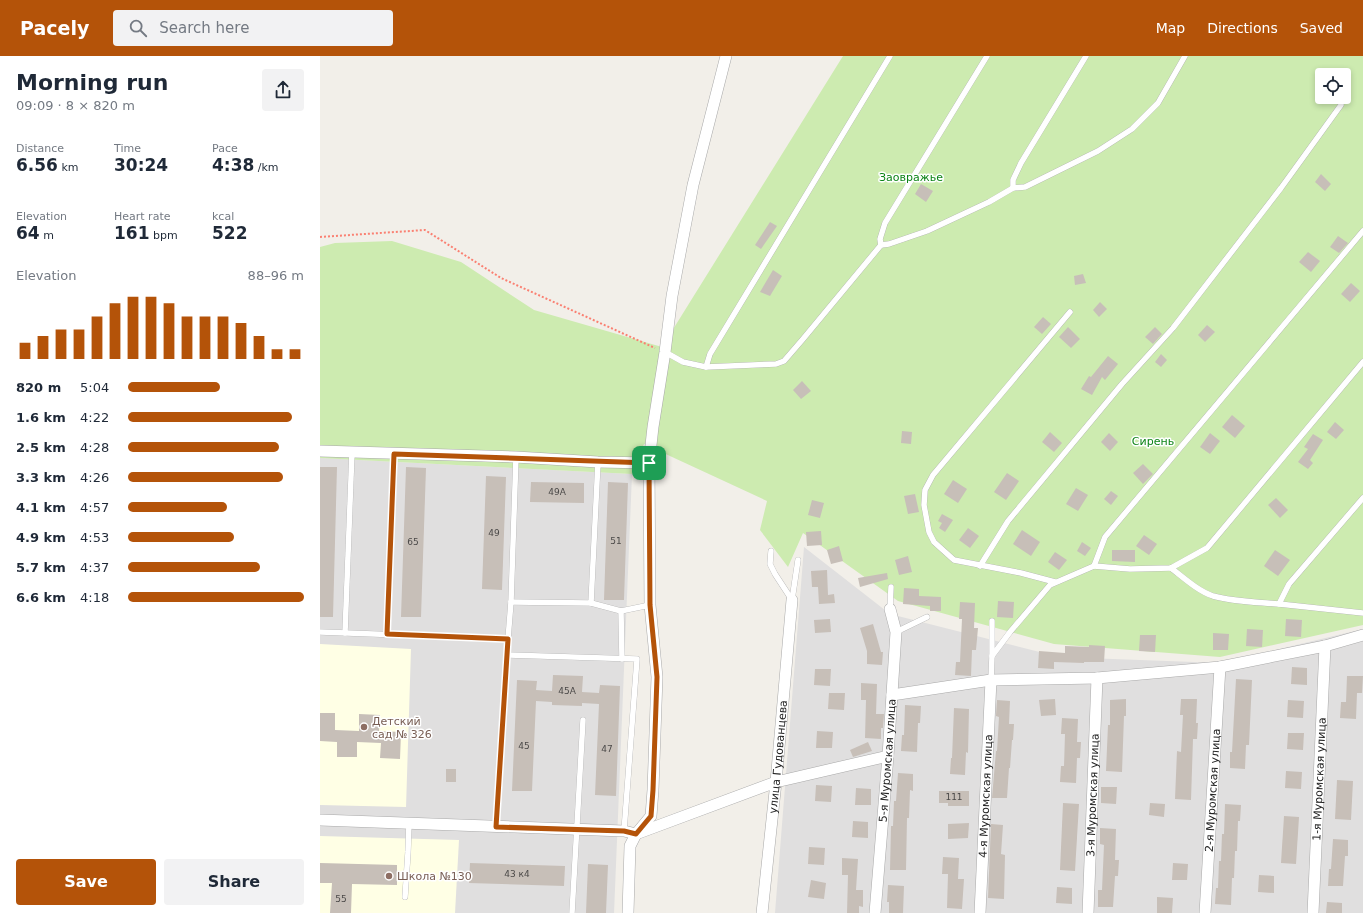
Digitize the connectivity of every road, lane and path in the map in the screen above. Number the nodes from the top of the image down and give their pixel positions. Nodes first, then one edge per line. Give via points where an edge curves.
1 (726, 56) edge
2 (890, 56) edge
3 (987, 56) edge
4 (1086, 56) edge
5 (1186, 56) edge
6 (1341, 105) dead end
7 (1013, 188) junction
8 (1363, 231) edge
9 (320, 237) edge
10 (881, 245) junction
11 (1070, 312) dead end
12 (665, 352) junction
13 (1363, 362) edge
14 (706, 367) junction
15 (320, 451) edge
16 (352, 452) junction
17 (394, 454) junction
18 (516, 457) junction
19 (598, 462) junction
20 (649, 463) junction
21 (1363, 498) edge
22 (772, 551) dead end
23 (798, 560) dead end
24 (980, 566) junction
25 (1094, 566) junction
26 (1171, 568) junction
27 (1055, 582) junction
28 (891, 587) dead end
29 (792, 600) junction
30 (511, 602) junction
31 (590, 603) junction
32 (1279, 604) junction
33 (650, 605) junction
34 (890, 610) joint
35 (621, 611) junction
36 (1363, 613) edge
37 (927, 617) dead end
38 (992, 621) dead end
39 (320, 632) edge
40 (896, 632) junction
41 (345, 633) junction
42 (387, 634) junction
43 (1363, 635) edge
44 (508, 639) junction
45 (1325, 646) junction
46 (508, 655) junction
47 (992, 656) junction
48 (622, 659) junction
49 (1220, 667) junction
50 (1097, 678) junction
51 (991, 680) junction
52 (892, 695) junction
53 (582, 720) dead end
54 (888, 756) junction
55 (776, 782) junction
56 (320, 820) edge
57 (409, 823) junction
58 (496, 827) junction
59 (577, 830) junction
60 (624, 831) junction
61 (636, 834) junction
62 (405, 897) dead end
63 (572, 913) edge
64 (628, 913) edge
65 (762, 913) edge
66 (875, 913) edge
67 (980, 913) edge
68 (1088, 913) edge
69 (1205, 913) edge
70 (1313, 913) edge

1 - 12 street via 693,185 672,296
2 - 14 lane via 710,354
3 - 10 lane via 885,224
4 - 7 lane via 1021,163 1013,180
5 - 7 lane via 1158,103 1132,129 1098,150 1025,187
6 - 24 lane via 1281,188 1173,328 1122,384 1008,521
7 - 10 lane via 990,202 927,231
8 - 25 lane via 1105,537
9 - 12 path via 425,230 501,278
10 - 14 lane via 784,361 776,364
11 - 24 lane via 933,475 925,490 924,505 929,532 934,542 954,560
12 - 14 lane via 683,362
12 - 20 street
13 - 26 lane via 1207,548
15 - 16 street
16 - 17 street
16 - 41 lane
17 - 18 street
17 - 42 lane
18 - 19 street
18 - 30 lane
19 - 20 street
19 - 31 lane
20 - 33 street
21 - 32 lane via 1289,584
22 - 29 lane via 770,564
23 - 29 lane
24 - 27 lane
25 - 26 lane via 1130,569
25 - 27 lane
26 - 32 lane via 1213,596
27 - 47 lane
28 - 34 lane
29 - 55 street, улица Гудованцева
30 - 31 lane
30 - 44 lane
31 - 35 lane
32 - 36 lane
33 - 35 lane
33 - 61 street via 657,677 653,790 651,816
34 - 40 street, 5-я Муромская улица
35 - 48 lane
37 - 40 lane
38 - 47 lane
39 - 41 lane
40 - 52 street, 5-я Муромская улица
41 - 42 lane
42 - 44 lane
43 - 45 street
44 - 46 lane
45 - 49 street
45 - 70 street, 1-я Муромская улица
46 - 48 lane
46 - 58 lane
47 - 51 lane
48 - 60 lane via 637,659
49 - 50 street
49 - 69 street, 2-я Муромская улица
50 - 51 street
50 - 68 street, 3-я Муромская улица
51 - 52 street
51 - 67 street, 4-я Муромская улица
52 - 54 street, 5-я Муромская улица
53 - 59 lane
54 - 55 street
54 - 66 street, 5-я Муромская улица
55 - 61 street
55 - 65 street, улица Гудованцева
56 - 57 street
57 - 58 street
57 - 62 lane
58 - 59 street
59 - 60 street
59 - 63 lane
60 - 61 street
61 - 64 street via 630,846

